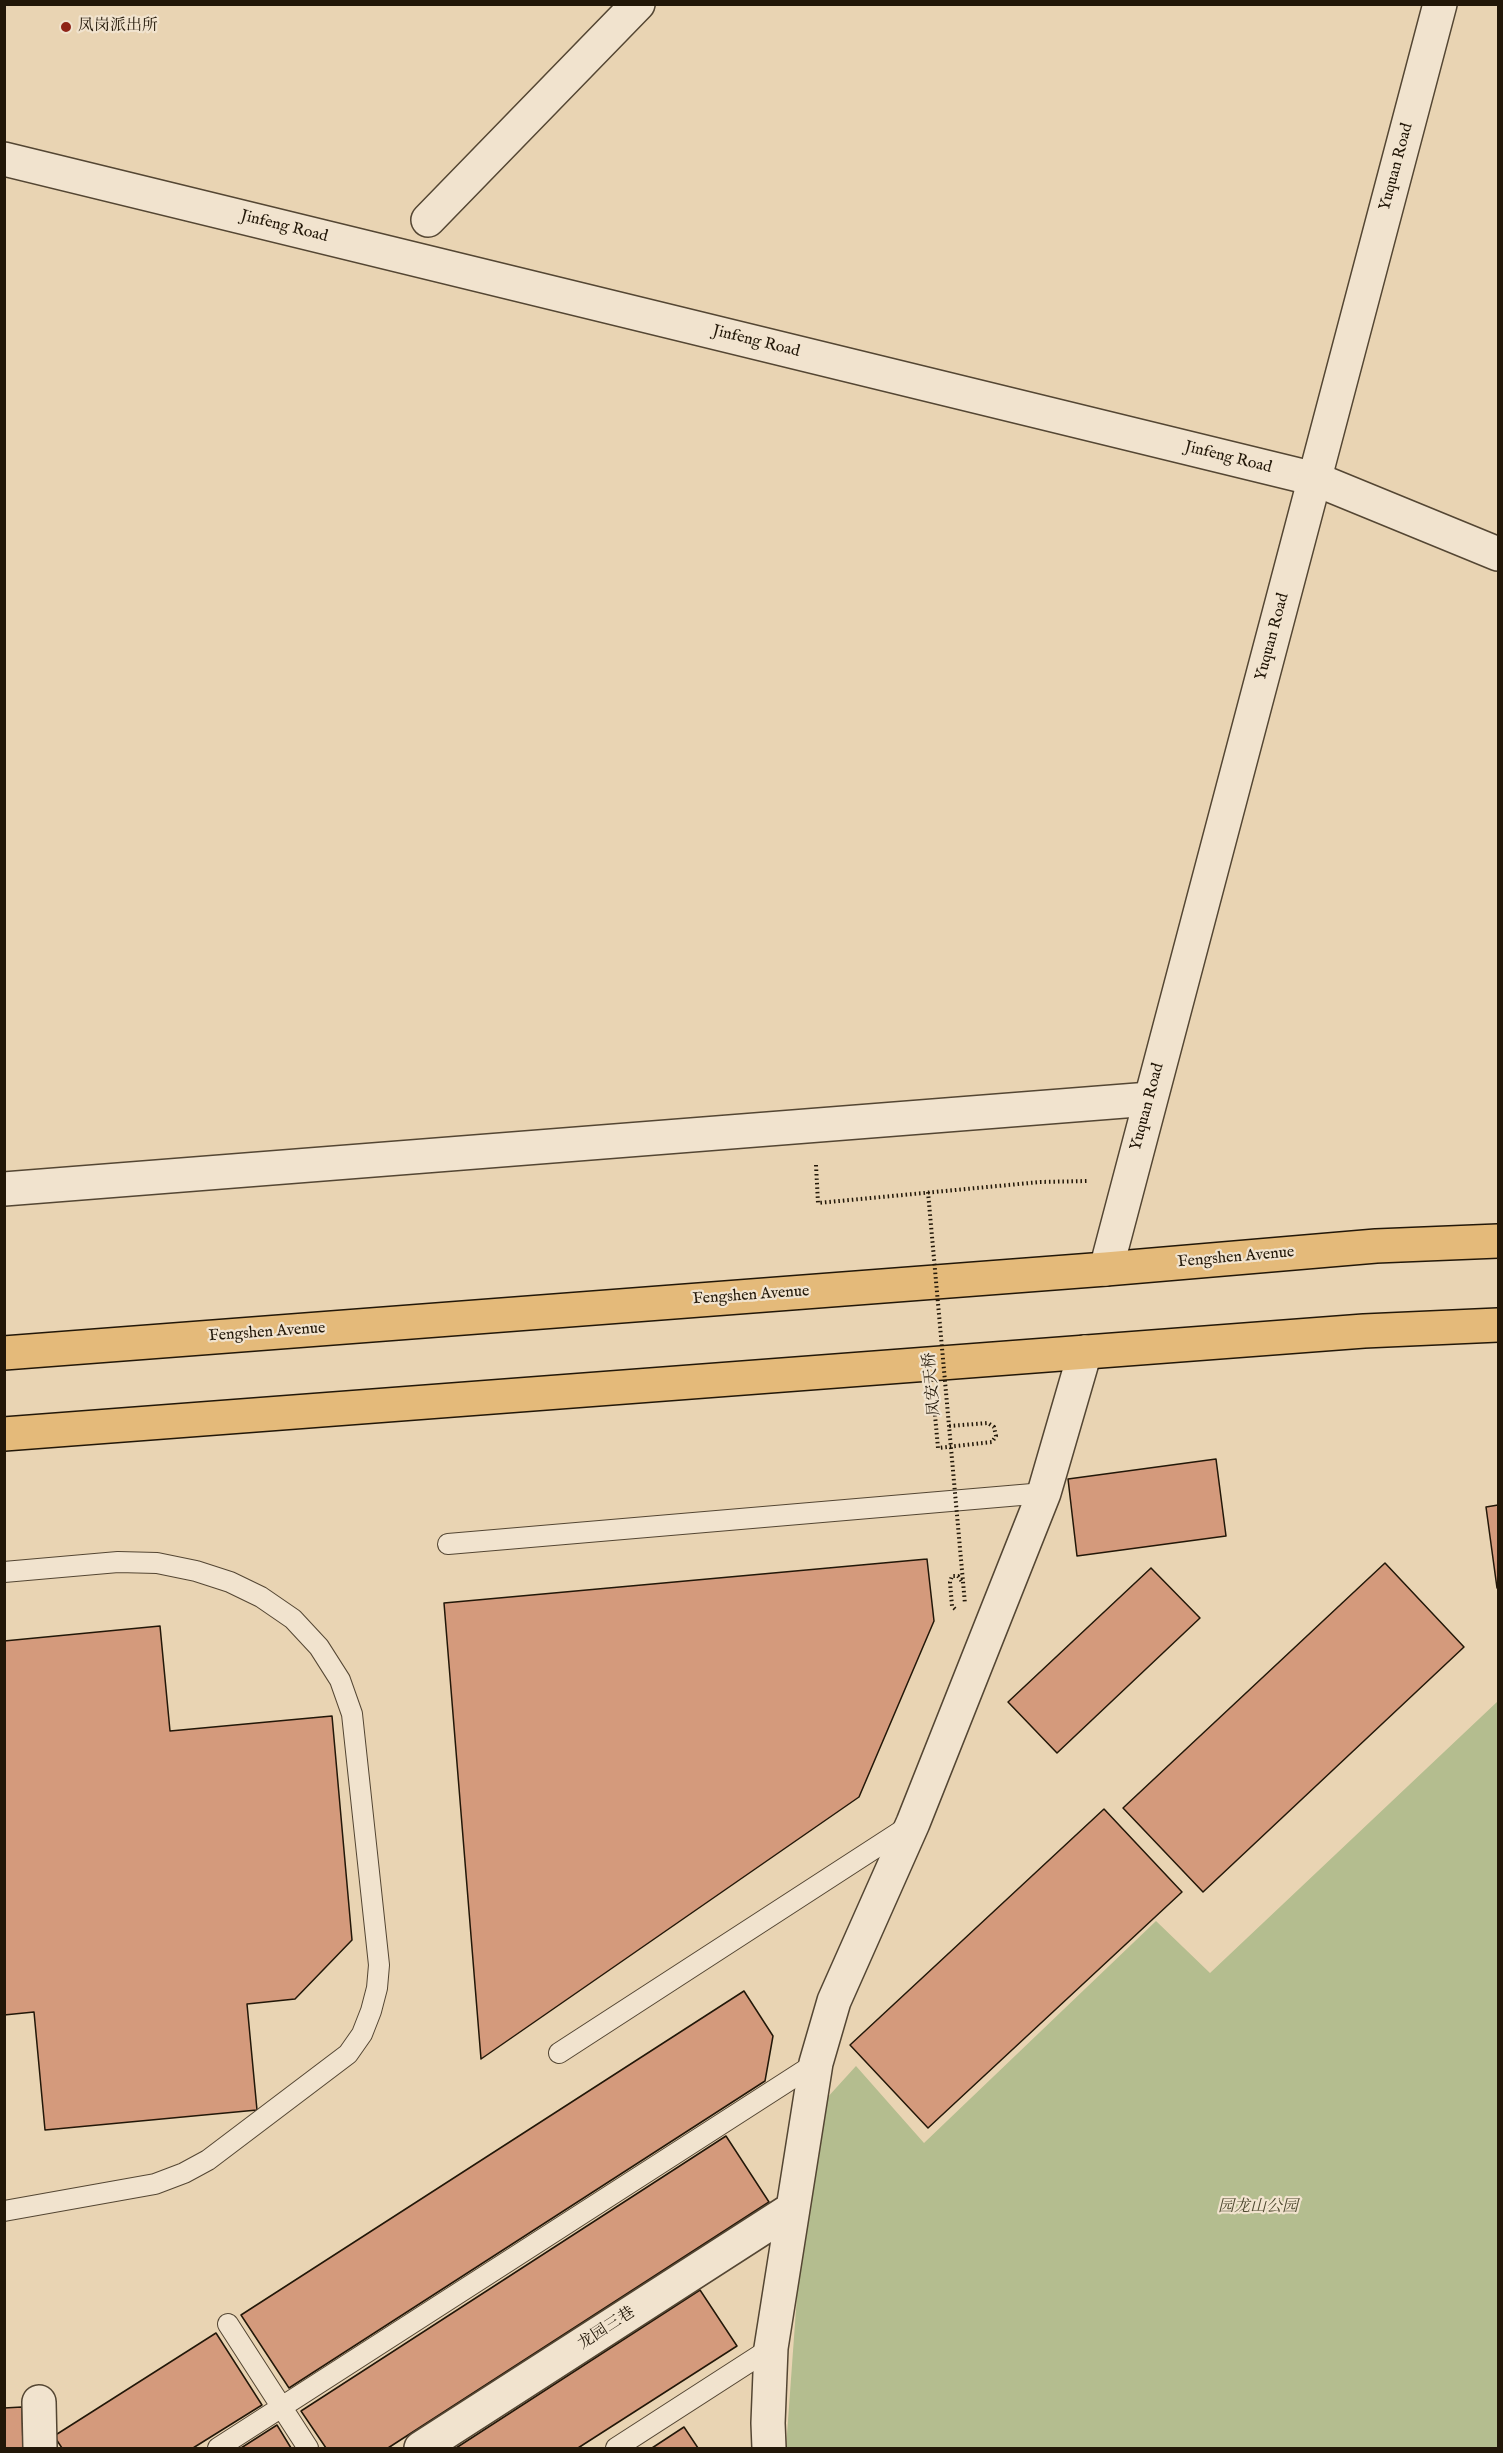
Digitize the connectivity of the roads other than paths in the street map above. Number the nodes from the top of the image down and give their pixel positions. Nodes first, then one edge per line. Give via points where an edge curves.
1 (638, 4) edge
2 (1440, 4) edge
3 (4, 159) edge
4 (428, 220) dead end
5 (1315, 479) junction
6 (1498, 554) edge
7 (1150, 1099) junction
8 (4, 1189) edge
9 (1498, 1241) edge
10 (1106, 1269) junction
11 (1498, 1325) edge
12 (1085, 1352) junction
13 (4, 1353) edge
14 (4, 1434) edge
15 (1044, 1493) junction
16 (448, 1544) dead end
17 (4, 1572) edge
18 (914, 1823) junction
19 (559, 2053) dead end
20 (816, 2063) junction
21 (792, 2209) junction
22 (4, 2211) edge
23 (228, 2324) dead end
24 (771, 2348) junction
25 (39, 2403) dead end
26 (282, 2408) junction
27 (40, 2448) edge
28 (218, 2448) edge
29 (308, 2448) edge
30 (421, 2448) edge
31 (616, 2448) edge
32 (769, 2448) edge

1 - 4 street
2 - 5 street, Yuquan Road
3 - 5 street, Jinfeng Road
5 - 6 street, Jinfeng Road
5 - 7 street, Yuquan Road
7 - 8 street
7 - 10 street, Yuquan Road
9 - 10 main road, Fengshen Avenue via 1376,1246
10 - 13 main road, Fengshen Avenue
11 - 12 main road via 1364,1330
12 - 14 main road
12 - 15 street
15 - 16 lane
15 - 18 street
17 - 22 lane via 118,1562 157,1563 196,1571 261,1597 293,1619 320,1647 340,1680 352,1714 379,1965 371,2011 348,2054 208,2160 155,2184
18 - 19 lane
18 - 20 street via 834,2001
20 - 21 street
20 - 26 lane
21 - 24 street
21 - 30 street, 龙园三巷
23 - 26 lane
24 - 31 lane
24 - 32 street
25 - 27 street
26 - 28 lane
26 - 29 lane

